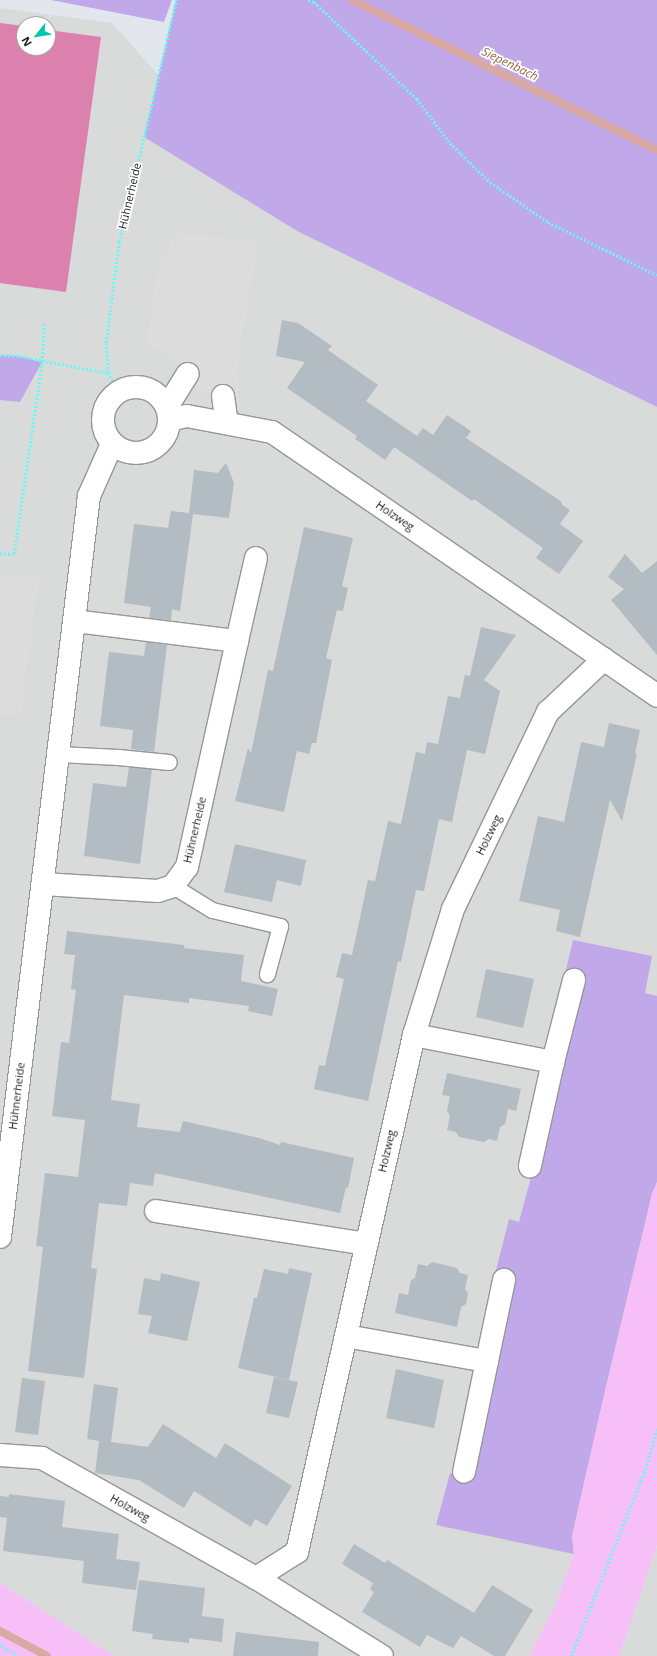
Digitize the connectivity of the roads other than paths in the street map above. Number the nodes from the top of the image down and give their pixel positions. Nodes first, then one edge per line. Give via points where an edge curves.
1 (188, 374) dead end
2 (223, 396) dead end
3 (168, 414) junction
4 (227, 423) junction
5 (112, 444) junction
6 (256, 558) dead end
7 (74, 621) junction
8 (237, 641) junction
9 (604, 659) junction
10 (657, 696) edge
11 (58, 754) junction
12 (169, 762) dead end
13 (43, 884) junction
14 (173, 886) junction
15 (267, 974) dead end
16 (574, 980) dead end
17 (414, 1035) junction
18 (553, 1062) junction
19 (530, 1166) dead end
20 (156, 1211) dead end
21 (0, 1237) edge
22 (366, 1244) junction
23 (504, 1280) dead end
24 (346, 1336) junction
25 (486, 1361) junction
26 (0, 1455) edge
27 (464, 1472) dead end
28 (256, 1578) junction
29 (382, 1656) edge

1 - 3 street
2 - 4 street
3 - 4 street, Holzweg
3 - 5 street via 167,433 160,444 149,451 136,454 123,452
3 - 5 street via 159,396 148,389 123,389 112,396 104,407 102,420 105,433
4 - 9 street, Holzweg via 272,432
5 - 7 street, Hühnerheide via 89,496
6 - 8 street, Hühnerheide
7 - 8 street
7 - 11 street, Hühnerheide
8 - 14 street, Hühnerheide via 187,867
9 - 10 street, Holzweg
9 - 17 street, Holzweg via 548,712 453,909
11 - 12 lane
11 - 13 street, Hühnerheide
13 - 14 street via 158,891
13 - 21 street, Hühnerheide
14 - 15 lane via 212,910 280,926
16 - 18 street
17 - 18 street
17 - 22 street, Holzweg
18 - 19 street
20 - 22 street
22 - 24 street, Holzweg
23 - 25 street
24 - 25 street
24 - 28 street, Holzweg via 297,1552
25 - 27 street
26 - 28 street, Holzweg via 42,1458
28 - 29 street, Holzweg

